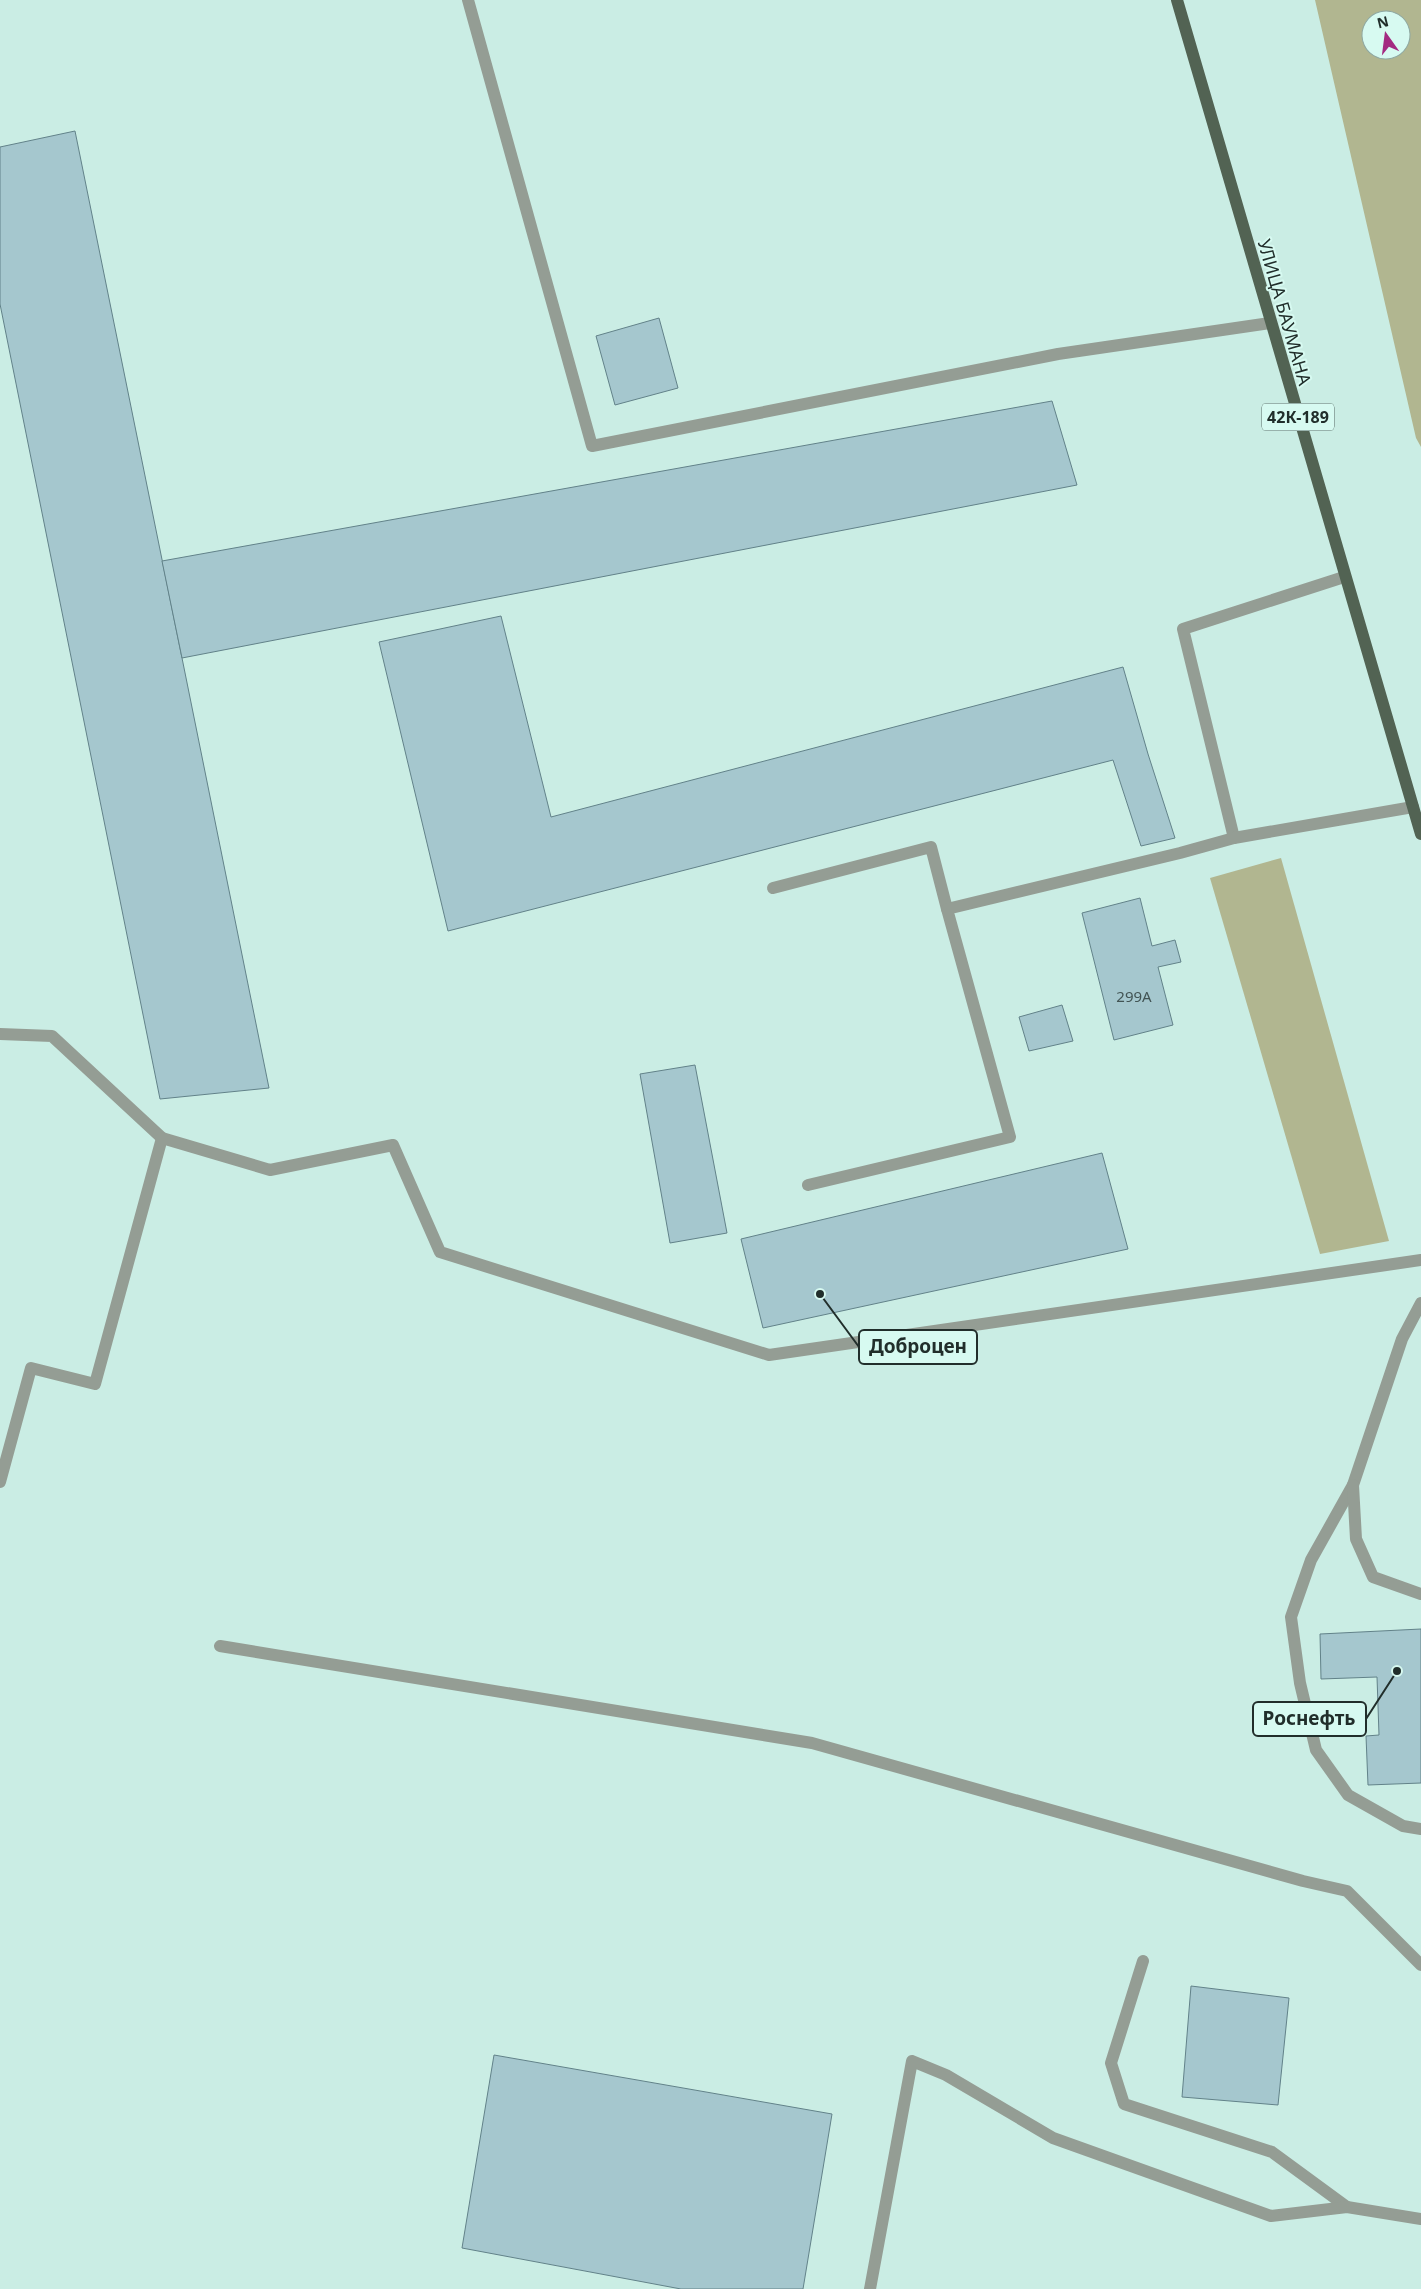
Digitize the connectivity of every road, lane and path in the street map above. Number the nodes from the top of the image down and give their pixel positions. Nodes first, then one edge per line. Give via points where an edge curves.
1 (468, 0) edge
2 (1177, 0) edge
3 (1270, 323) junction
4 (1344, 577) junction
5 (1413, 807) junction
6 (1421, 834) edge
7 (1234, 838) junction
8 (773, 888) dead end
9 (947, 908) junction
10 (0, 1034) edge
11 (162, 1138) junction
12 (808, 1185) dead end
13 (1421, 1260) edge
14 (1421, 1303) edge
15 (0, 1482) edge
16 (1353, 1485) junction
17 (1421, 1594) edge
18 (220, 1646) dead end
19 (1421, 1828) edge
20 (1143, 1961) dead end
21 (1421, 1965) edge
22 (1347, 2207) junction
23 (1421, 2219) edge
24 (870, 2289) edge

1 - 3 street via 592,446 1058,354
2 - 3 main road, УЛИЦА БАУМАНА / 42К-189
3 - 4 main road, УЛИЦА БАУМАНА / 42К-189
4 - 5 main road, УЛИЦА БАУМАНА / 42К-189
4 - 7 street via 1183,629
5 - 6 main road, УЛИЦА БАУМАНА / 42К-189
5 - 7 street
7 - 9 street
8 - 9 street via 931,847
9 - 12 street via 1010,1137
10 - 11 street via 52,1036
11 - 13 street via 270,1170 392,1145 440,1252 769,1355
11 - 15 street via 95,1384 31,1368
14 - 16 street via 1402,1339
16 - 17 street via 1356,1539 1372,1577
16 - 19 street via 1311,1560 1291,1617 1300,1683 1316,1750 1348,1795 1403,1826
18 - 21 street via 812,1743 1347,1891
20 - 22 street via 1112,2063 1124,2104 1272,2152
22 - 23 street
22 - 24 street via 1271,2216 1053,2138 946,2075 912,2061

